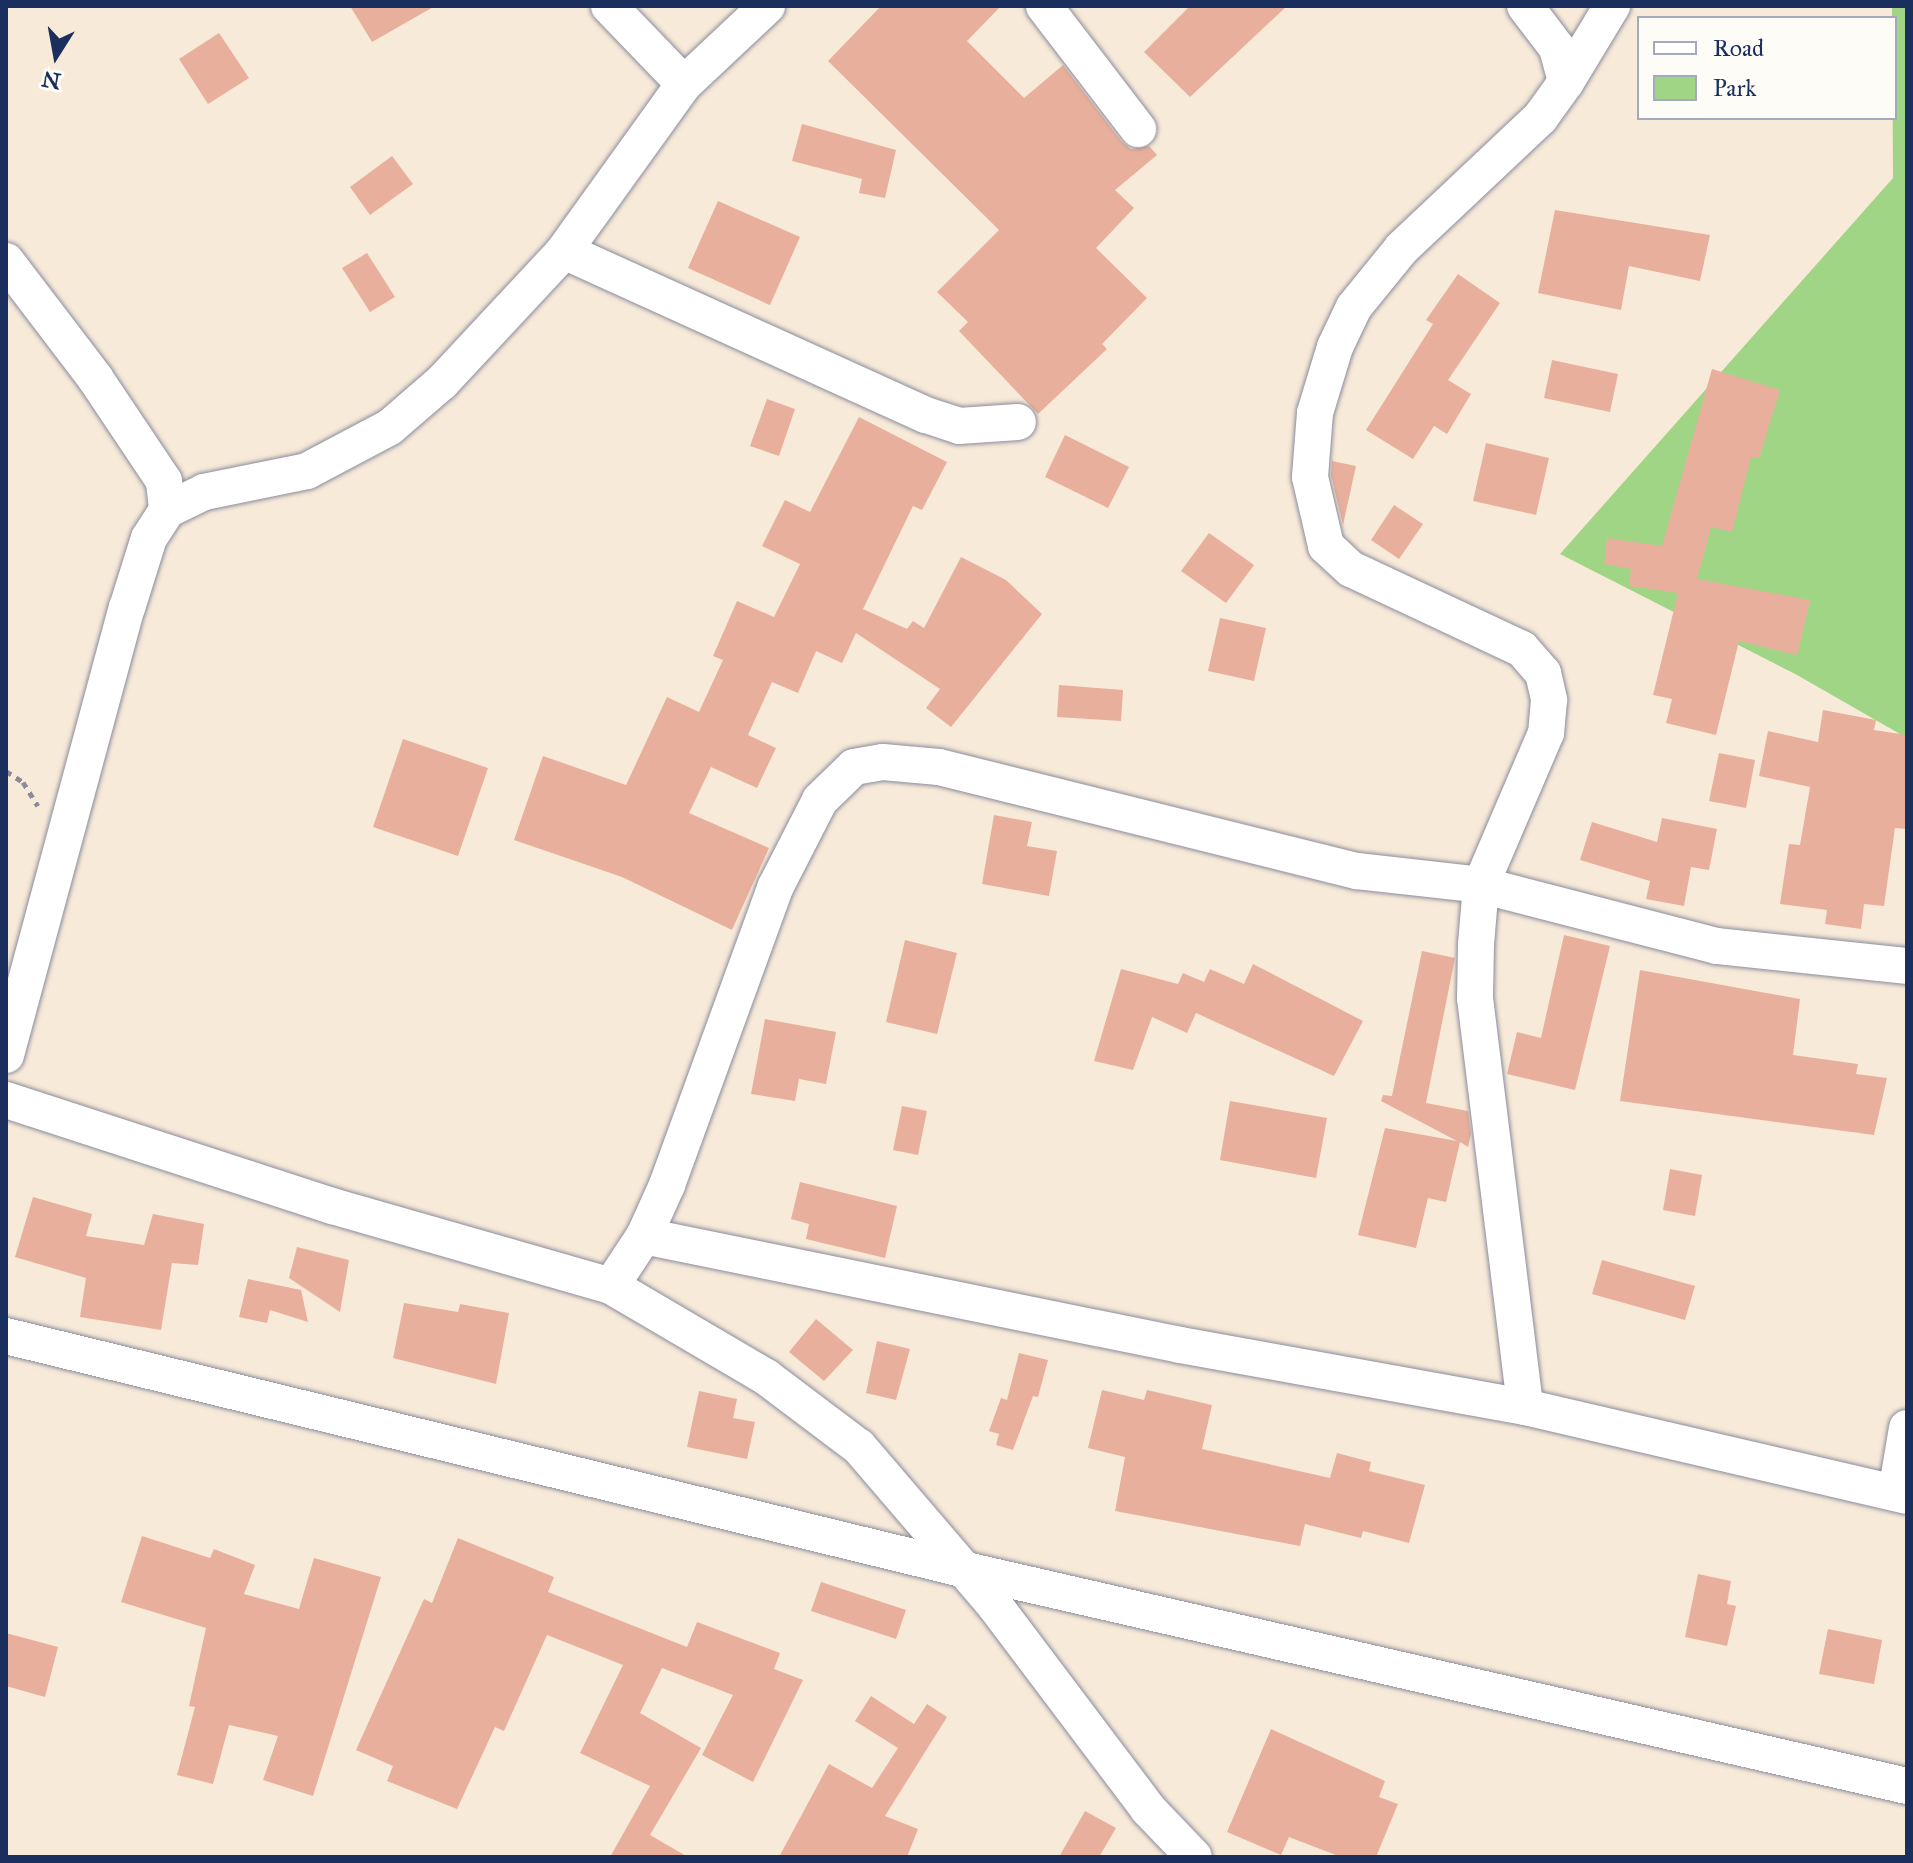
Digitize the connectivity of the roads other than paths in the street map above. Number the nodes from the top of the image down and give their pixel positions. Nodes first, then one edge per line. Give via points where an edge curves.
1 (609, 6) edge
2 (767, 6) edge
3 (1044, 6) edge
4 (1525, 6) edge
5 (1612, 6) edge
6 (1566, 82) junction
7 (684, 84) junction
8 (1138, 129) dead end
9 (564, 251) junction
10 (6, 261) edge
11 (1018, 422) dead end
12 (167, 510) junction
13 (1481, 885) junction
14 (1907, 966) edge
15 (6, 1055) edge
16 (6, 1100) edge
17 (644, 1236) junction
18 (611, 1286) junction
19 (6, 1336) edge
20 (1525, 1407) junction
21 (1907, 1428) edge
22 (1902, 1494) edge
23 (966, 1570) junction
24 (1747, 1750) junction
25 (1907, 1786) edge
26 (1907, 1805) edge
27 (1194, 1857) edge

1 - 7 street
2 - 7 street
3 - 8 street
4 - 6 street via 1557,48
5 - 6 street
6 - 13 street via 1540,118 1402,248 1354,307 1335,347 1315,413 1310,477 1326,546 1351,569 1522,649 1543,673 1549,700 1546,733
7 - 9 street
9 - 11 street via 926,415 959,426
9 - 12 street via 442,382 390,427 307,471 204,492
10 - 12 street via 95,378 164,481
12 - 15 street via 149,538 127,608
13 - 14 street via 1717,946
13 - 17 street via 1357,871 939,767 883,762 854,767 820,800 775,888 709,1075
13 - 20 street via 1475,998
16 - 18 street via 332,1206
17 - 18 street
17 - 20 street via 1180,1345
18 - 23 street via 766,1377 859,1447
19 - 23 street
20 - 22 street
21 - 22 street
23 - 24 street
23 - 27 street via 1148,1809
24 - 25 street
24 - 26 street via 1772,1773

